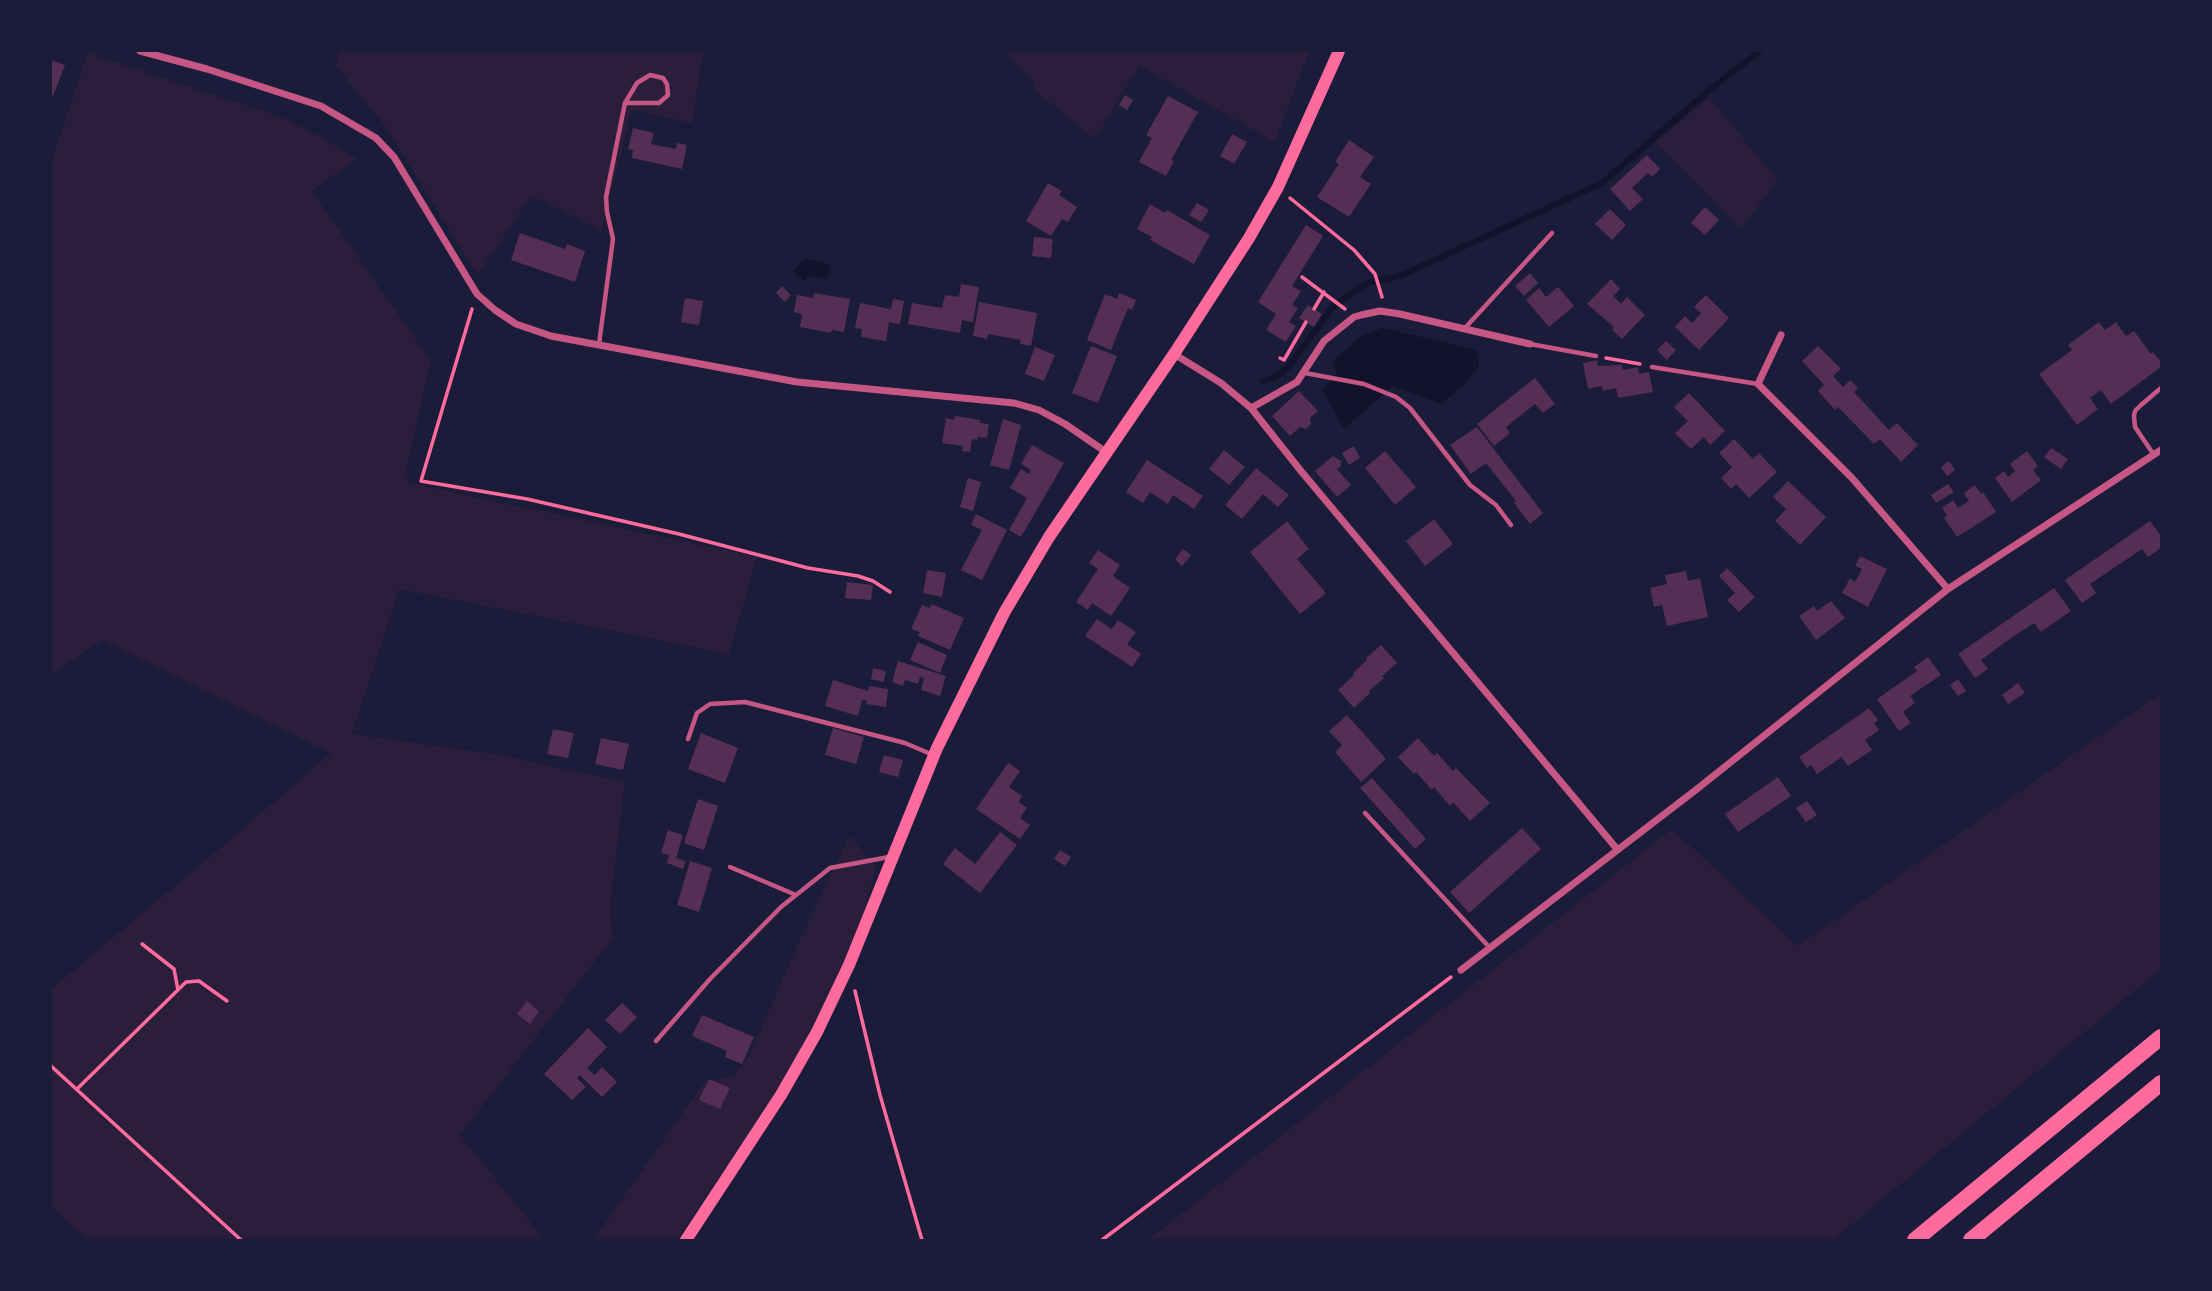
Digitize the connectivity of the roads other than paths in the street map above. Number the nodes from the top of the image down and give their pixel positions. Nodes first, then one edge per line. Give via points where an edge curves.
1 (140, 51) edge
2 (1339, 51) edge
3 (625, 103) junction
4 (1552, 233) dead end
5 (1465, 329) junction
6 (1781, 335) dead end
7 (599, 344) junction
8 (1530, 344) joint
9 (1174, 354) junction
10 (1596, 356) road end
11 (1652, 367) road end
12 (1305, 373) junction
13 (1758, 384) junction
14 (2161, 388) edge
15 (1251, 408) junction
16 (1106, 452) junction
17 (2158, 452) edge
18 (1511, 525) dead end
19 (1948, 589) junction
20 (688, 739) dead end
21 (934, 756) junction
22 (1365, 813) dead end
23 (1617, 849) junction
24 (893, 857) junction
25 (730, 867) dead end
26 (797, 895) junction
27 (1490, 948) junction
28 (1461, 970) road end
29 (2161, 1037) edge
30 (656, 1041) dead end
31 (2161, 1083) edge
32 (686, 1240) edge
33 (1915, 1240) edge
34 (1970, 1240) edge

1 - 7 street via 321,106 376,138 394,158 477,294 516,324
2 - 9 main road via 1278,187
3 - 3 lane via 637,83 650,75 667,84 668,95 659,103
3 - 7 lane via 606,197 613,239
4 - 5 lane
5 - 8 street
5 - 12 street via 1380,311 1361,315 1324,341
6 - 13 street
7 - 16 street via 797,382 1014,403 1056,419
8 - 10 lane
9 - 15 street
9 - 16 main road
11 - 13 lane
12 - 15 street
12 - 18 lane via 1364,384 1396,397 1410,408 1470,485 1496,505
13 - 19 street via 1852,478
14 - 17 lane via 2134,416 2134,427
15 - 23 street
16 - 21 main road via 1004,613
17 - 19 street
19 - 23 street
20 - 21 lane via 697,713 710,704 746,702 905,743
21 - 24 main road
22 - 27 lane
23 - 27 street
24 - 26 lane via 831,868
24 - 32 main road via 817,1032
25 - 26 lane
26 - 30 lane via 710,979
27 - 28 street
29 - 33 highway
31 - 34 highway

